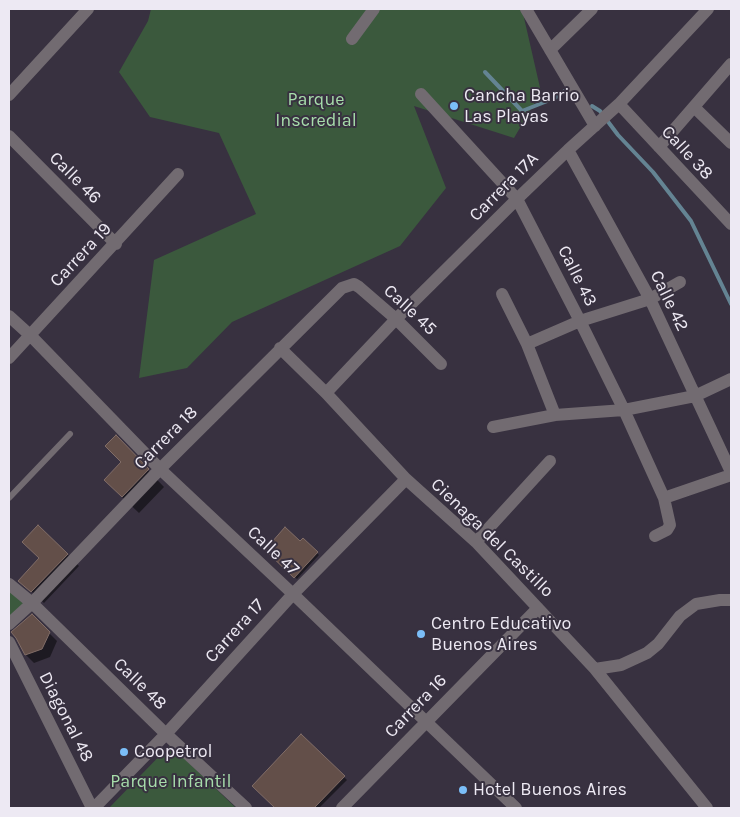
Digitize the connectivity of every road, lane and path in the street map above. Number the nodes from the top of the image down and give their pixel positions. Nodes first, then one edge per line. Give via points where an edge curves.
1 (88, 9) edge
2 (374, 9) edge
3 (526, 9) edge
4 (592, 9) edge
5 (708, 9) edge
6 (352, 39) dead end
7 (550, 50) junction
8 (730, 69) edge
9 (421, 94) dead end
10 (9, 95) edge
11 (619, 104) junction
12 (694, 107) junction
13 (601, 120) junction
14 (9, 136) edge
15 (731, 143) edge
16 (659, 147) junction
17 (568, 150) junction
18 (178, 174) dead end
19 (518, 198) junction
20 (731, 224) edge
21 (116, 244) junction
22 (680, 282) dead end
23 (354, 284) joint
24 (502, 294) dead end
25 (650, 299) junction
26 (9, 316) edge
27 (396, 319) junction
28 (580, 321) junction
29 (31, 336) junction
30 (527, 344) junction
31 (280, 348) junction
32 (9, 358) edge
33 (441, 364) dead end
34 (731, 379) edge
35 (326, 392) junction
36 (695, 396) junction
37 (624, 410) junction
38 (555, 415) junction
39 (493, 428) dead end
40 (70, 434) dead end
41 (550, 461) dead end
42 (160, 469) junction
43 (731, 472) edge
44 (731, 476) edge
45 (406, 479) junction
46 (9, 498) edge
47 (664, 498) junction
48 (655, 536) dead end
49 (476, 542) junction
50 (9, 584) edge
51 (293, 594) junction
52 (731, 600) edge
53 (32, 603) junction
54 (538, 608) junction
55 (9, 624) edge
56 (9, 642) edge
57 (596, 669) junction
58 (425, 722) junction
59 (166, 734) junction
60 (93, 808) edge
61 (246, 808) edge
62 (342, 808) edge
63 (516, 808) edge
64 (708, 808) edge

1 - 10 street
2 - 6 street
3 - 7 street
4 - 7 street
5 - 11 street, Carrera 17A
7 - 13 street
8 - 12 street
9 - 19 street, Calle 43
11 - 13 street, Carrera 17A
11 - 16 street, Calle 38
12 - 15 street
12 - 16 street
13 - 17 street, Carrera 17A
14 - 21 street, Calle 46
16 - 20 street, Calle 38
17 - 19 street, Carrera 17A
17 - 25 street, Calle 42
18 - 21 street, Carrera 19
19 - 27 street, Carrera 17A
19 - 28 street, Calle 43
21 - 29 street, Carrera 19
22 - 25 street
23 - 27 street, Calle 45
23 - 31 street, Carrera 18 via 342,288
24 - 30 street
25 - 28 street
25 - 36 street, Calle 42
26 - 29 street, Calle 47
27 - 33 street, Calle 45
27 - 35 street, Carrera 17A
28 - 30 street
28 - 37 street, Calle 43
29 - 32 street, Carrera 19
29 - 42 street, Calle 47
30 - 38 street
31 - 35 street, Cienaga del Castillo
31 - 42 street, Carrera 18
34 - 36 street
35 - 45 street, Cienaga del Castillo
36 - 37 street
36 - 43 street, Calle 42
37 - 38 street
37 - 47 street, Calle 43
38 - 39 street
40 - 46 lane
41 - 49 street
42 - 51 street, Calle 47
42 - 53 street, Carrera 18
44 - 47 street
45 - 49 street, Cienaga del Castillo
45 - 51 street, Carrera 17
47 - 48 street, Calle 43 via 670,525
49 - 54 street, Cienaga del Castillo
50 - 53 street, Calle 48
51 - 58 street, Calle 47
51 - 59 street, Carrera 17
52 - 57 street via 696,604 680,616 647,653 621,665
53 - 55 street, Carrera 18
53 - 59 street, Calle 48
54 - 57 street, Cienaga del Castillo
54 - 58 street, Carrera 16
56 - 60 street, Diagonal 48
57 - 64 street, Cienaga del Castillo
58 - 62 street, Carrera 16
58 - 63 street, Calle 47
59 - 60 street, Carrera 17
59 - 61 street, Calle 48

